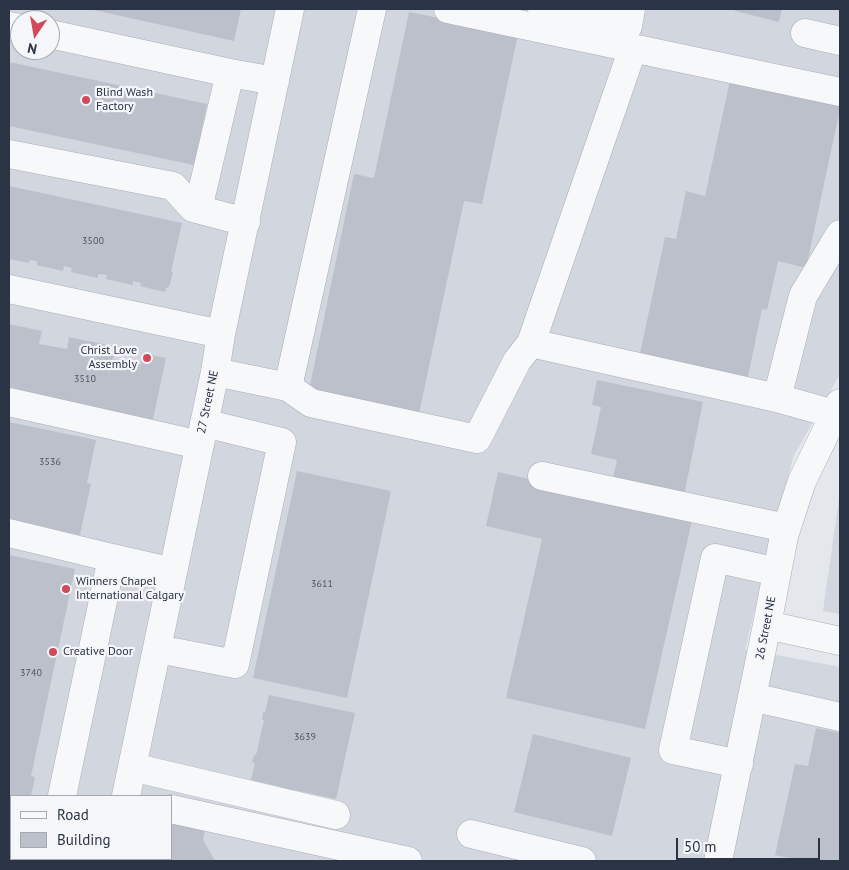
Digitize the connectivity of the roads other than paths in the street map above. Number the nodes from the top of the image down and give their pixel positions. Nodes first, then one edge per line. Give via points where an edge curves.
1 (290, 9) edge
2 (372, 9) edge
3 (448, 9) edge
4 (542, 9) edge
5 (631, 9) edge
6 (805, 33) dead end
7 (60, 36) edge
8 (840, 41) edge
9 (633, 48) junction
10 (230, 72) junction
11 (275, 81) junction
12 (840, 92) edge
13 (9, 154) edge
14 (198, 209) junction
15 (246, 222) junction
16 (840, 234) edge
17 (9, 290) edge
18 (221, 334) junction
19 (531, 343) junction
20 (215, 372) junction
21 (288, 387) junction
22 (777, 398) junction
23 (9, 402) edge
24 (837, 408) edge
25 (202, 434) junction
26 (542, 476) dead end
27 (786, 528) junction
28 (9, 533) edge
29 (112, 558) junction
30 (173, 572) junction
31 (777, 572) junction
32 (767, 626) junction
33 (840, 641) edge
34 (158, 649) junction
35 (752, 697) junction
36 (840, 717) edge
37 (738, 764) junction
38 (132, 767) junction
39 (62, 795) edge
40 (126, 795) edge
41 (172, 809) edge
42 (336, 815) dead end
43 (471, 834) dead end
44 (408, 861) edge
45 (582, 861) edge
46 (718, 861) edge

1 - 11 street, 27 Street NE
2 - 21 street
3 - 9 street
4 - 5 street via 628,26
6 - 8 street
7 - 10 street
9 - 12 street
9 - 19 street
10 - 11 street
10 - 14 street
11 - 15 street, 27 Street NE
13 - 14 street via 173,186 193,208
14 - 15 street
15 - 18 street, 27 Street NE
16 - 22 street via 803,296
17 - 18 street
18 - 20 street, 27 Street NE
19 - 21 street via 517,361 477,439 311,403
19 - 22 street
20 - 21 street
20 - 25 street, 27 Street NE
22 - 24 street
23 - 25 street
24 - 27 street, 26 Street NE via 802,481
25 - 30 street, 27 Street NE
25 - 34 street via 282,442 235,664
26 - 27 street
27 - 31 street, 26 Street NE
28 - 29 street
29 - 30 street
29 - 39 street
30 - 34 street, 27 Street NE
31 - 32 street, 26 Street NE
31 - 37 street via 715,558 673,750
32 - 33 street
32 - 35 street, 26 Street NE
34 - 38 street, 27 Street NE
35 - 36 street
35 - 37 street, 26 Street NE
37 - 46 street, 26 Street NE
38 - 40 street, 27 Street NE
38 - 42 street
41 - 44 street
43 - 45 street

